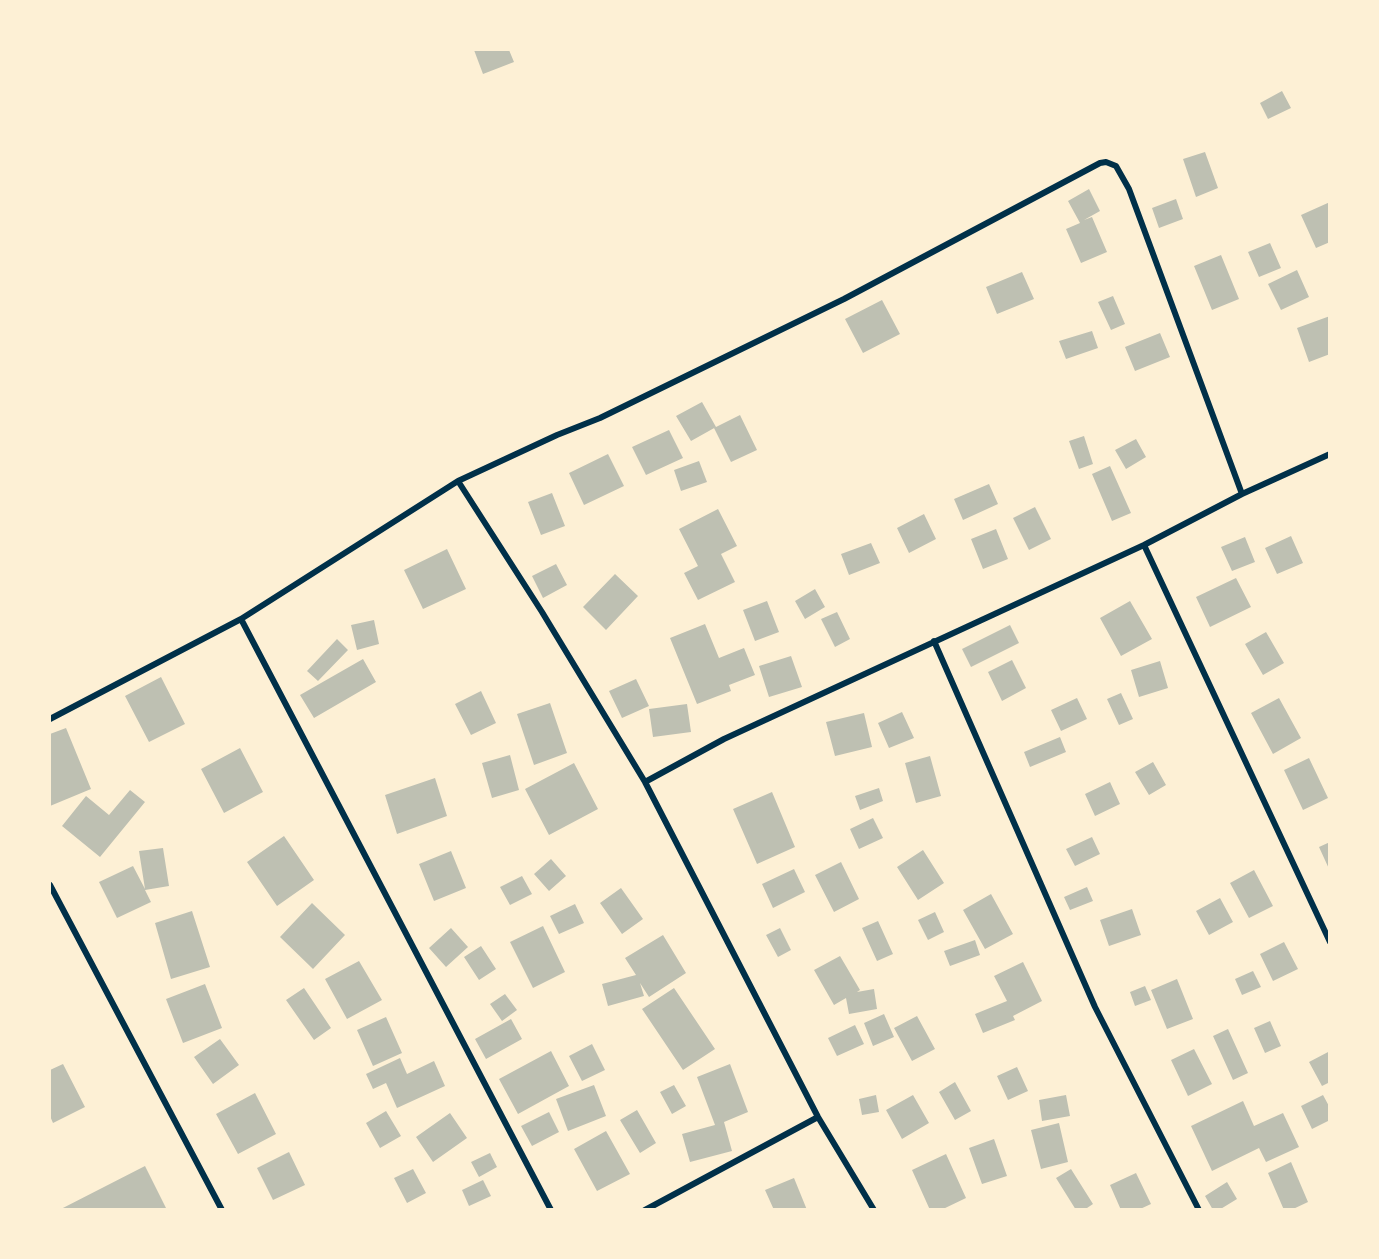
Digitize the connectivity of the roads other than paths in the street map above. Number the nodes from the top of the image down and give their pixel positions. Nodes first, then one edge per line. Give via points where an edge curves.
1 (1329, 454) edge
2 (458, 481) junction
3 (1242, 494) junction
4 (1144, 545) junction
5 (241, 619) junction
6 (934, 641) junction
7 (50, 719) edge
8 (645, 782) junction
9 (50, 885) edge
10 (1329, 942) edge
11 (818, 1117) junction
12 (222, 1209) edge
13 (551, 1209) edge
14 (645, 1209) edge
15 (874, 1209) edge
16 (1198, 1209) edge

1 - 3 street
2 - 3 street via 600,418 834,304 1106,162 1116,166 1129,189
2 - 5 street
2 - 8 street
3 - 4 street
4 - 6 street
4 - 10 street
5 - 7 street
5 - 13 street
6 - 8 street via 724,739
6 - 16 street via 1095,1007
8 - 11 street
9 - 12 street
11 - 14 street
11 - 15 street

